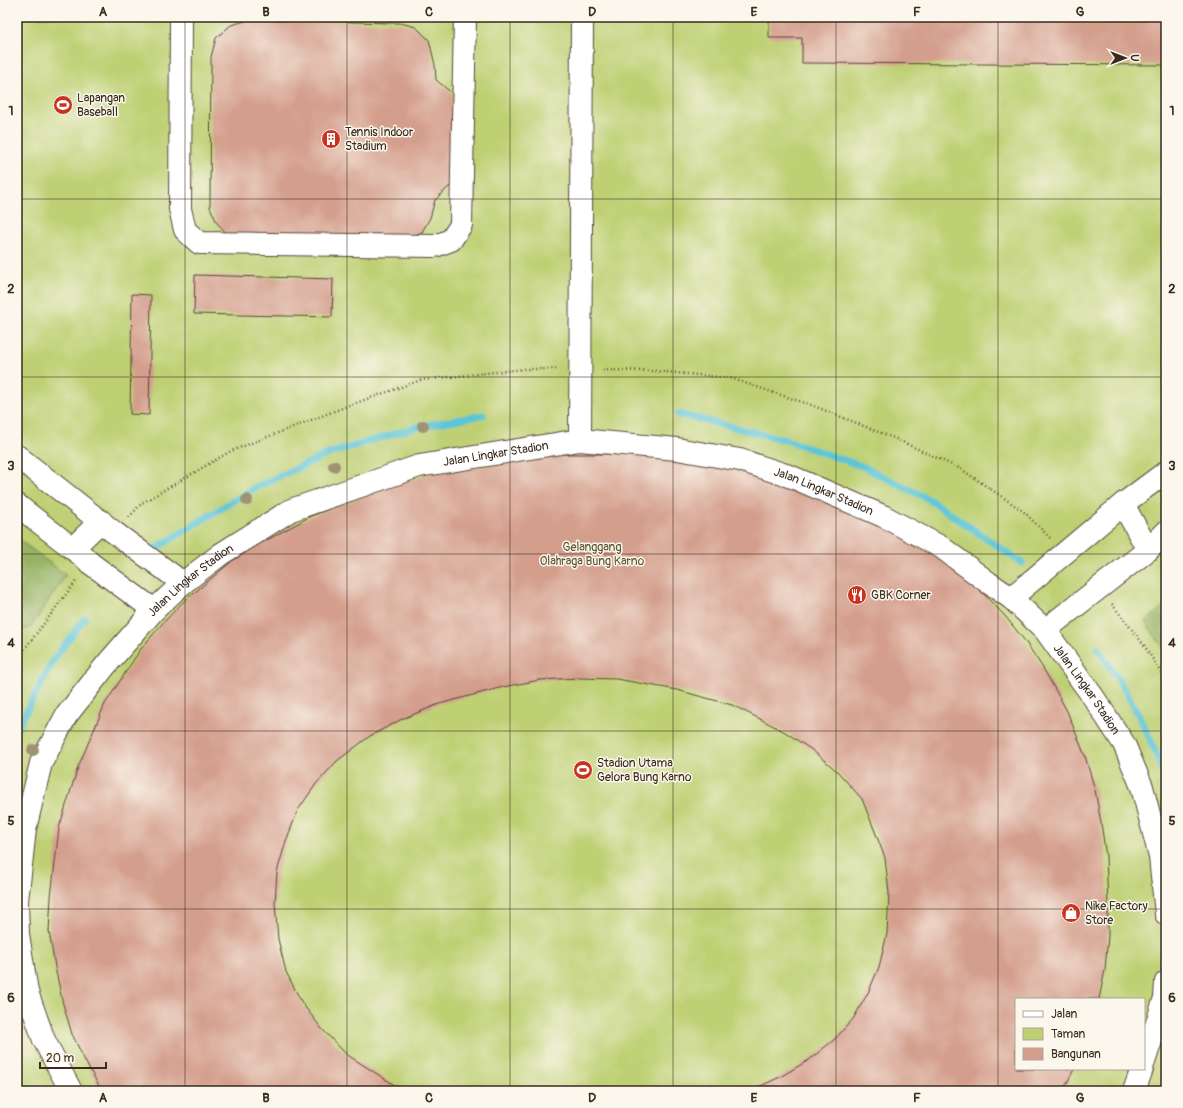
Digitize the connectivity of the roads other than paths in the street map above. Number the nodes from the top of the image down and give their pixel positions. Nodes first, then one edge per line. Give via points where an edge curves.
1 (181, 17) edge
2 (465, 17) edge
3 (582, 17) edge
4 (580, 440) junction
5 (17, 456) edge
6 (1166, 472) edge
7 (1123, 504) junction
8 (17, 505) edge
9 (101, 521) junction
10 (1166, 532) edge
11 (73, 548) junction
12 (1148, 550) junction
13 (183, 583) junction
14 (1012, 598) junction
15 (154, 610) junction
16 (1045, 630) junction
17 (17, 901) edge
18 (1166, 914) edge
19 (17, 934) edge
20 (1166, 982) edge
21 (1145, 1059) edge
22 (1142, 1070) edge
23 (71, 1091) edge
24 (1134, 1091) edge

1 - 2 street via 180,209 186,230 199,243 435,246 451,240 461,225
3 - 4 street
4 - 13 street, Jalan Lingkar Stadion via 419,466 291,510 221,554
4 - 14 street, Jalan Lingkar Stadion via 677,449 740,460 792,477 883,516 941,547
5 - 9 street
6 - 7 street
7 - 12 street
7 - 14 street
8 - 11 street
9 - 11 street
9 - 13 street
10 - 12 street
11 - 15 street
12 - 16 street
13 - 15 street, Jalan Lingkar Stadion
14 - 16 street, Jalan Lingkar Stadion
15 - 17 street, Jalan Lingkar Stadion via 66,716 41,763 25,830
16 - 18 street, Jalan Lingkar Stadion via 1124,744 1142,787 1160,857
17 - 19 street, Jalan Lingkar Stadion
19 - 23 street, Jalan Lingkar Stadion via 27,992 44,1040
20 - 21 street via 1165,998
22 - 24 street

